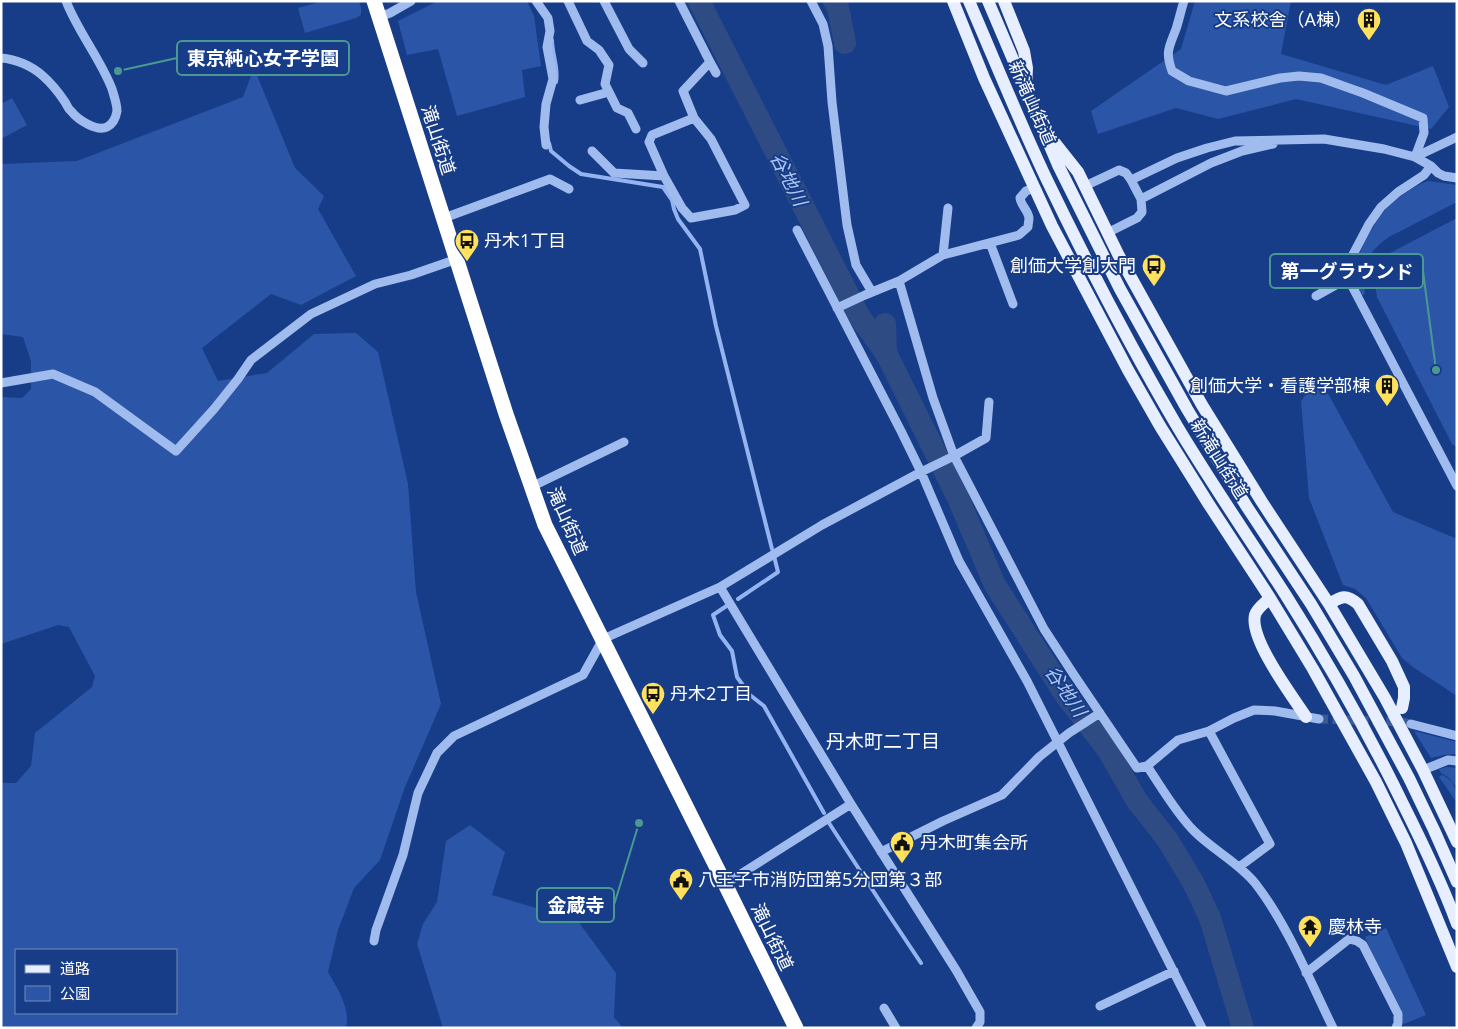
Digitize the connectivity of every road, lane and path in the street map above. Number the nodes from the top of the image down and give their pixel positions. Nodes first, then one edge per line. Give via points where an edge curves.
1 (66, 1) edge
2 (374, 1) edge
3 (411, 1) edge
4 (536, 1) edge
5 (568, 1) edge
6 (604, 1) edge
7 (679, 1) edge
8 (810, 1) edge
9 (952, 1) edge
10 (969, 1) edge
11 (988, 1) edge
12 (1004, 1) edge
13 (1184, 1) edge
14 (379, 17) junction
15 (1, 58) edge
16 (710, 62) junction
17 (643, 63) dead end
18 (716, 73) dead end
19 (608, 92) junction
20 (1026, 92) junction
21 (580, 100) dead end
22 (694, 118) junction
23 (1040, 124) junction
24 (636, 129) dead end
25 (1295, 138) junction
26 (1457, 138) edge
27 (546, 145) dead end
28 (592, 151) dead end
29 (1415, 157) junction
30 (1431, 166) junction
31 (664, 176) junction
32 (1457, 178) edge
33 (1131, 180) junction
34 (1084, 186) junction
35 (1034, 188) junction
36 (569, 189) dead end
37 (1141, 200) junction
38 (948, 208) dead end
39 (444, 218) junction
40 (797, 230) dead end
41 (1108, 232) junction
42 (990, 243) junction
43 (943, 255) junction
44 (457, 259) junction
45 (1350, 277) junction
46 (899, 281) junction
47 (869, 294) junction
48 (1316, 296) dead end
49 (1013, 304) dead end
50 (839, 307) junction
51 (1, 383) edge
52 (989, 402) dead end
53 (624, 442) dead end
54 (952, 457) junction
55 (924, 471) junction
56 (1457, 486) edge
57 (532, 487) junction
58 (720, 587) junction
59 (1270, 598) junction
60 (1329, 604) junction
61 (602, 639) junction
62 (1402, 708) dead end
63 (1096, 716) junction
64 (1313, 718) joint
65 (1410, 724) tunnel mouth
66 (1208, 731) junction
67 (1457, 736) edge
68 (1058, 742) junction
69 (1457, 761) edge
70 (1147, 766) junction
71 (1423, 770) junction
72 (851, 804) junction
73 (1457, 842) edge
74 (880, 852) junction
75 (1239, 867) junction
76 (1457, 882) edge
77 (725, 884) junction
78 (1457, 924) edge
79 (374, 941) dead end
80 (1457, 967) edge
81 (1174, 970) junction
82 (1306, 972) junction
83 (1100, 1006) dead end
84 (884, 1008) dead end
85 (796, 1028) edge
86 (896, 1028) edge
87 (976, 1028) edge
88 (1202, 1028) edge
89 (1333, 1028) edge
90 (1396, 1028) edge

1 - 15 street via 115,97 116,119 109,126 101,129 79,119 42,75 18,61
2 - 14 highway, 滝山街道
3 - 14 street
4 - 27 street via 548,18 550,31 547,47 553,79 546,104
5 - 19 street via 587,41 599,50 609,65 605,84
6 - 17 street via 629,49
7 - 16 street
8 - 47 street via 823,24 828,46 848,225 856,265
9 - 35 main road
10 - 78 main road, 新滝山街道 via 1046,178 1106,298 1187,441 1324,657 1360,720 1415,827
11 - 20 main road, 新滝山街道
12 - 20 main road via 1024,51
13 - 29 street via 1168,45 1167,58 1172,71 1189,81 1226,91 1280,78 1321,78 1423,118 1424,133
14 - 39 highway, 滝山街道
16 - 18 street
16 - 22 street via 683,91
19 - 21 street
19 - 24 street via 617,108 628,113
20 - 23 main road, 新滝山街道
22 - 31 street via 652,135 649,142
22 - 31 street via 711,139 745,205 735,210 691,218
23 - 34 main road via 1078,172
23 - 76 main road, 新滝山街道 via 1077,204 1186,409 1354,676 1410,778
25 - 29 street via 1324,138
25 - 33 street via 1235,141 1207,148
25 - 37 street via 1210,163
26 - 29 street
28 - 31 street via 614,173
29 - 30 street
30 - 32 street via 1444,176
30 - 45 street via 1424,175 1381,207 1348,264
33 - 34 street via 1119,170
33 - 37 street
34 - 41 main road
35 - 42 street via 1020,198 1029,218 1028,227 1019,235
35 - 59 main road via 1160,426
36 - 39 street via 550,179
37 - 41 street via 1142,212 1137,218
38 - 43 street
39 - 44 highway, 滝山街道
40 - 50 street
41 - 60 main road via 1202,405
42 - 43 street
42 - 49 street
43 - 46 street
44 - 51 street via 375,284 311,314 251,360 214,409 176,451 95,392 53,374
44 - 57 highway, 滝山街道
45 - 48 street
45 - 56 street
46 - 47 street
46 - 54 street
47 - 50 street
50 - 55 street
52 - 54 street via 986,438
53 - 57 street
54 - 55 street
54 - 63 street via 1044,629
55 - 58 street via 822,525
55 - 68 street via 959,561 1028,681
57 - 61 highway, 滝山街道 via 544,525
58 - 61 street
58 - 72 street
59 - 64 main road via 1256,613 1254,621 1259,640 1282,682
59 - 80 main road via 1376,782 1406,843
60 - 62 main road via 1346,597 1358,604 1404,687
60 - 71 main road
61 - 77 highway, 滝山街道
61 - 79 street via 583,675 454,736 437,753 418,793 403,855
63 - 68 street
63 - 70 street via 1137,768
64 - 66 street via 1254,710
65 - 67 street
66 - 70 street via 1178,740
66 - 75 street via 1270,844
68 - 74 street via 1002,794
68 - 81 street
69 - 71 street via 1448,760
70 - 75 street via 1192,829
71 - 73 main road
72 - 74 street
72 - 77 street
74 - 87 street via 980,1012
75 - 82 street via 1268,900
77 - 85 highway, 滝山街道
81 - 83 street
81 - 88 street
82 - 89 street
82 - 90 street via 1349,939 1363,945 1398,1014
84 - 86 street

